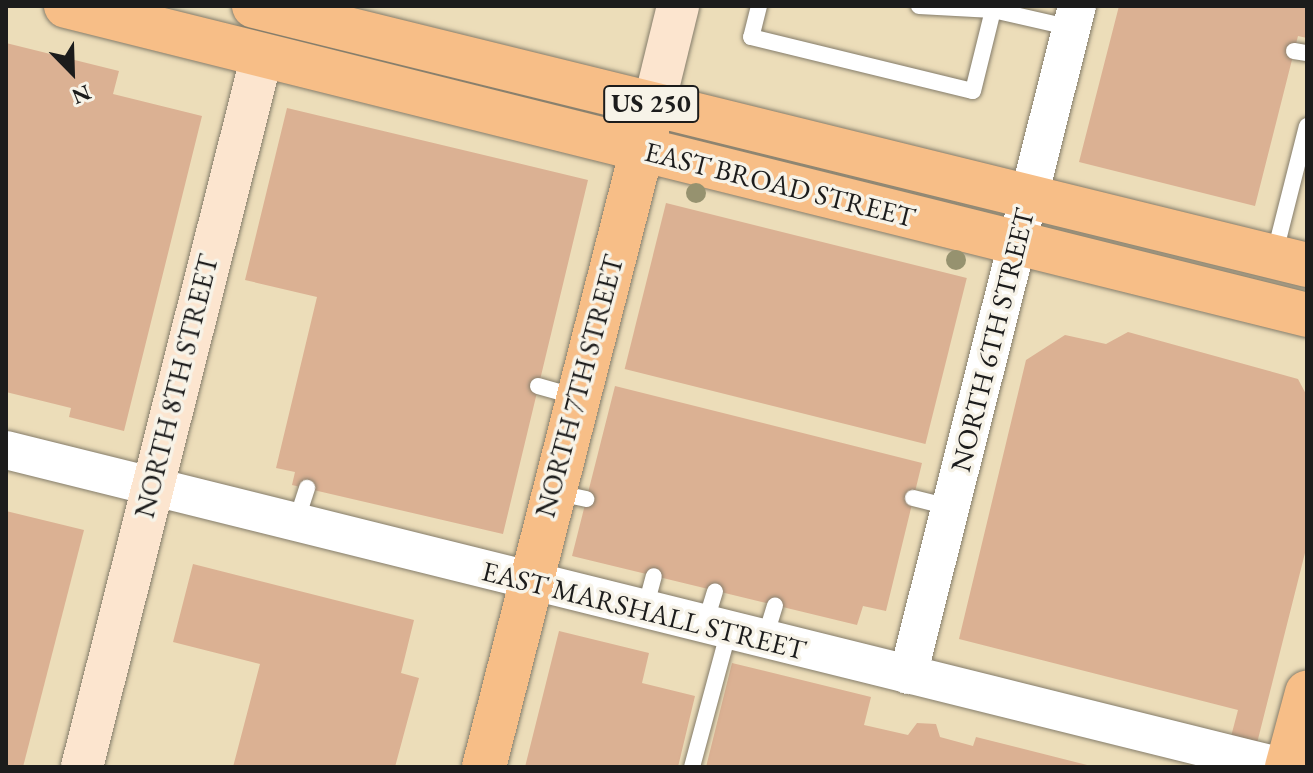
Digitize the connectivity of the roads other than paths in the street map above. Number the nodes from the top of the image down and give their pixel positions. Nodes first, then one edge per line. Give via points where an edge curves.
1 (66, 6) edge
2 (678, 6) edge
3 (759, 6) edge
4 (919, 6) edge
5 (267, 8) edge
6 (993, 10) junction
7 (1075, 17) edge
8 (262, 55) junction
9 (654, 104) junction
10 (1307, 126) edge
11 (642, 150) junction
12 (1300, 179) edge
13 (1029, 196) junction
14 (1018, 243) junction
15 (1291, 261) edge
16 (1307, 315) edge
17 (6, 450) edge
18 (151, 486) junction
19 (913, 498) dead end
20 (950, 507) junction
21 (529, 582) junction
22 (738, 618) junction
23 (908, 675) junction
24 (1307, 693) edge
25 (82, 767) edge
26 (484, 767) edge
27 (692, 767) edge
28 (1284, 767) edge

1 - 8 main road, EAST BROAD STREET / US 250
2 - 9 main road, NORTH 7TH STREET
3 - 6 lane via 751,37 973,91
4 - 6 lane
5 - 8 main road, NORTH 8TH STREET
5 - 9 main road, EAST BROAD STREET / US 250
6 - 7 lane
7 - 13 street, NORTH 6TH STREET
8 - 11 main road, EAST BROAD STREET / US 250
8 - 18 main road, NORTH 8TH STREET
9 - 11 main road, NORTH 7TH STREET
9 - 13 main road, EAST BROAD STREET / US 250
10 - 12 lane
11 - 14 main road, EAST BROAD STREET / US 250
11 - 21 main road, NORTH 7TH STREET via 557,391 569,495
12 - 15 lane
13 - 14 street, NORTH 6TH STREET
13 - 15 main road, EAST BROAD STREET / US 250
14 - 16 main road, EAST BROAD STREET / US 250
14 - 20 street, NORTH 6TH STREET
17 - 18 street, EAST MARSHALL STREET
18 - 21 street, EAST MARSHALL STREET via 301,505
18 - 25 main road, NORTH 8TH STREET
19 - 20 lane
20 - 23 street, NORTH 6TH STREET
21 - 22 street, EAST MARSHALL STREET via 650,593
21 - 26 main road, NORTH 7TH STREET
22 - 23 street, EAST MARSHALL STREET
22 - 27 lane
23 - 28 street, EAST MARSHALL STREET
24 - 28 main road

